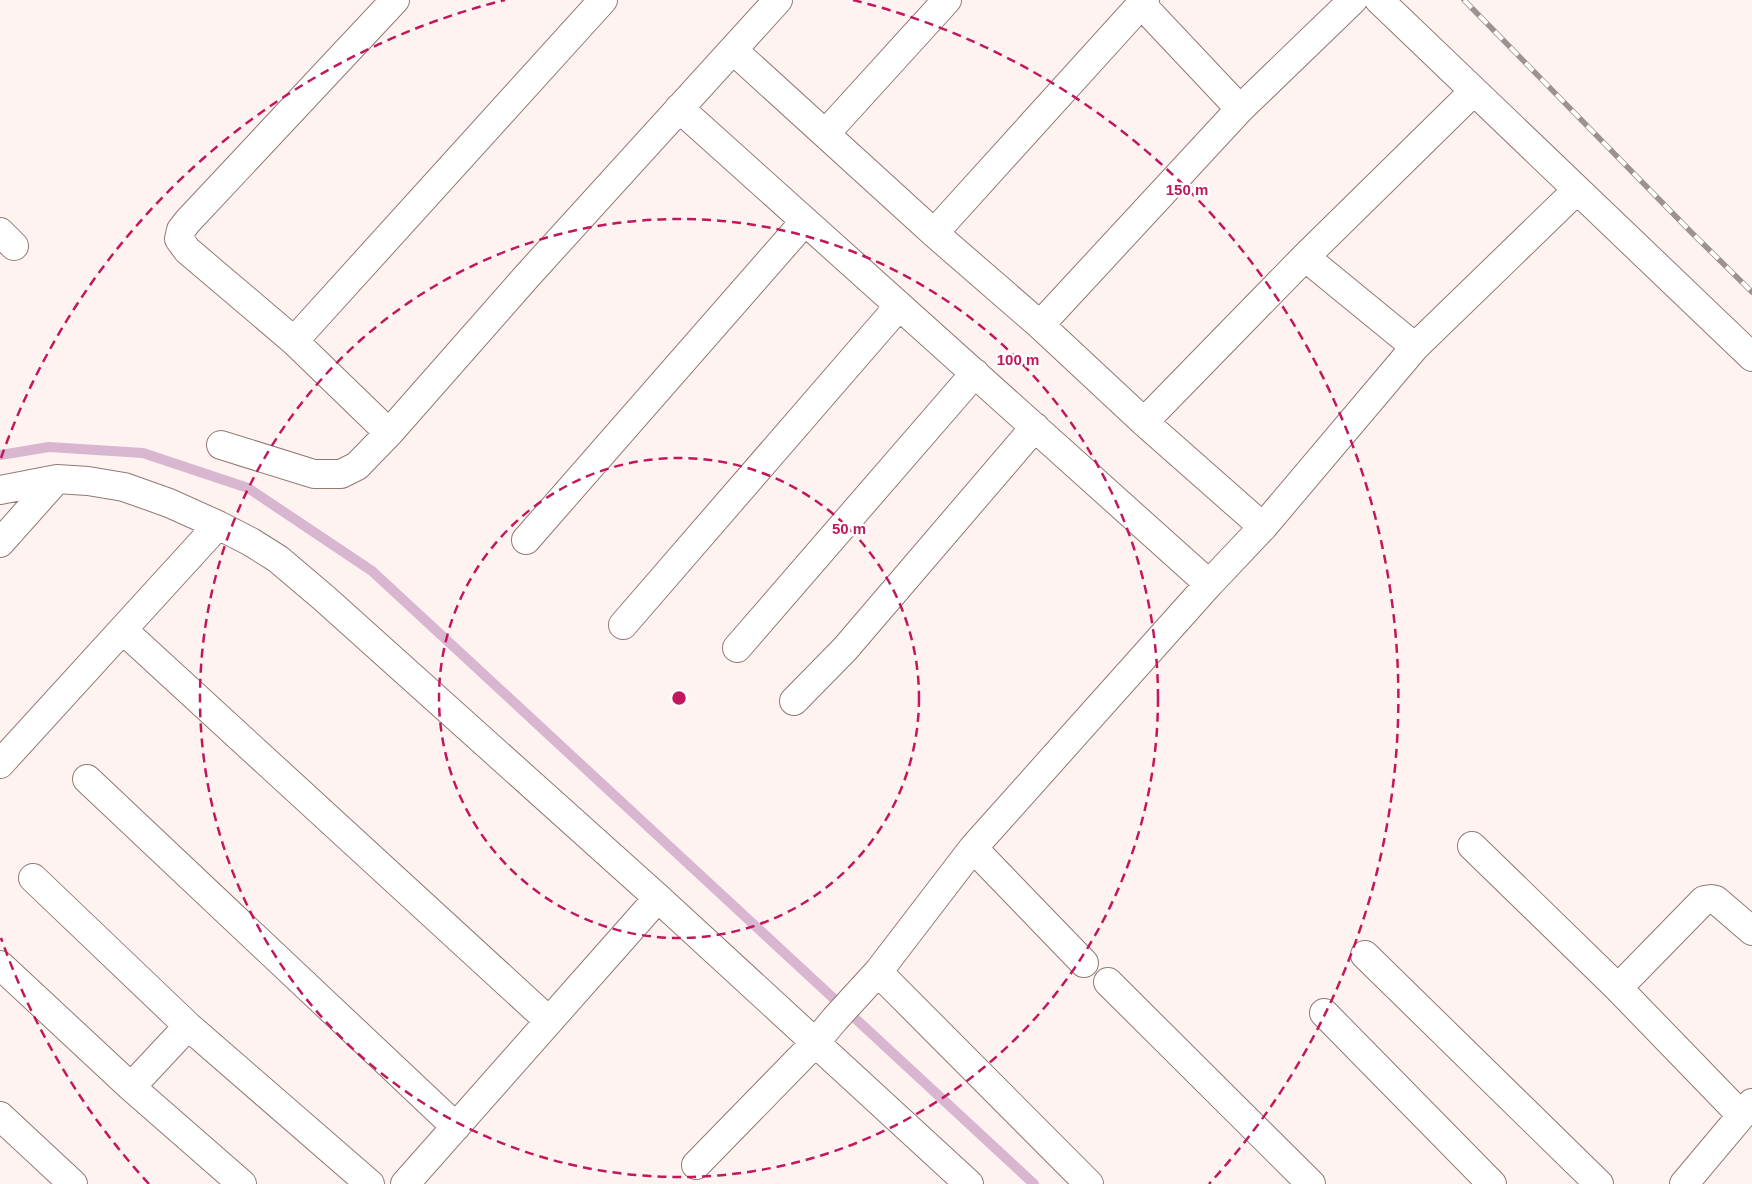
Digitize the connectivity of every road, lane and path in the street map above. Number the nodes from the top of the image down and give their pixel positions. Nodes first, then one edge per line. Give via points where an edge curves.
1 (395, 0) edge
2 (603, 0) edge
3 (778, 0) edge
4 (947, 0) edge
5 (1353, 0) edge
6 (1380, 0) edge
7 (1143, 2) edge
8 (733, 50) junction
9 (1474, 91) junction
10 (679, 108) junction
11 (1240, 109) junction
12 (826, 133) junction
13 (1577, 190) junction
14 (805, 221) junction
15 (934, 233) junction
16 (1305, 256) junction
17 (899, 306) junction
18 (1040, 325) junction
19 (294, 340) junction
20 (1415, 347) junction
21 (1752, 357) edge
22 (974, 373) junction
23 (1144, 422) junction
24 (1035, 427) junction
25 (389, 433) junction
26 (221, 444) dead end
27 (57, 479) junction
28 (0, 490) edge
29 (218, 525) junction
30 (1263, 527) junction
31 (526, 540) dead end
32 (0, 543) edge
33 (1209, 584) junction
34 (623, 625) dead end
35 (123, 630) junction
36 (737, 648) dead end
37 (794, 702) dead end
38 (0, 764) edge
39 (88, 779) dead end
40 (1472, 846) dead end
41 (973, 848) junction
42 (33, 878) dead end
43 (658, 898) junction
44 (1752, 930) edge
45 (1365, 955) dead end
46 (1084, 963) dead end
47 (0, 965) edge
48 (878, 972) junction
49 (1108, 982) dead end
50 (1618, 988) junction
51 (1324, 1013) dead end
52 (549, 1021) junction
53 (188, 1026) junction
54 (815, 1044) junction
55 (131, 1088) junction
56 (1746, 1109) edge
57 (0, 1116) edge
58 (456, 1127) junction
59 (696, 1165) dead end
60 (73, 1184) edge
61 (242, 1184) edge
62 (370, 1184) edge
63 (405, 1184) edge
64 (969, 1184) edge
65 (1089, 1184) edge
66 (1311, 1184) edge
67 (1492, 1184) edge
68 (1599, 1184) edge
69 (1684, 1184) edge

1 - 19 street via 181,230 179,239 187,250
2 - 19 street
3 - 8 street
4 - 12 street
5 - 11 street
6 - 9 street
7 - 11 street
7 - 15 street
8 - 10 street
8 - 12 street
9 - 13 street
9 - 16 street
10 - 14 street
10 - 25 street
11 - 18 street
12 - 15 street
13 - 20 street
13 - 21 street
14 - 17 street
14 - 31 street
15 - 18 street
16 - 20 street
16 - 23 street
17 - 22 street
17 - 34 street
18 - 23 street
19 - 25 street
20 - 30 street
22 - 24 street
22 - 36 street
23 - 30 street
24 - 33 street
24 - 37 street via 845,649
25 - 26 street via 357,466 341,474 314,474
27 - 28 street
27 - 29 street via 124,487
27 - 32 street
29 - 35 street
29 - 43 street via 278,559
30 - 33 street
33 - 41 street
35 - 38 street
35 - 52 street
39 - 58 street
40 - 50 street
41 - 46 street
41 - 48 street
42 - 53 street
43 - 52 street
43 - 54 street
44 - 50 street via 1716,900 1704,900
45 - 68 street
47 - 55 street
48 - 54 street
48 - 65 street
49 - 66 street
50 - 56 street
51 - 67 street
52 - 58 street
53 - 55 street
53 - 62 street
54 - 59 street
54 - 64 street
55 - 61 street
56 - 69 street
57 - 60 street
58 - 63 street

